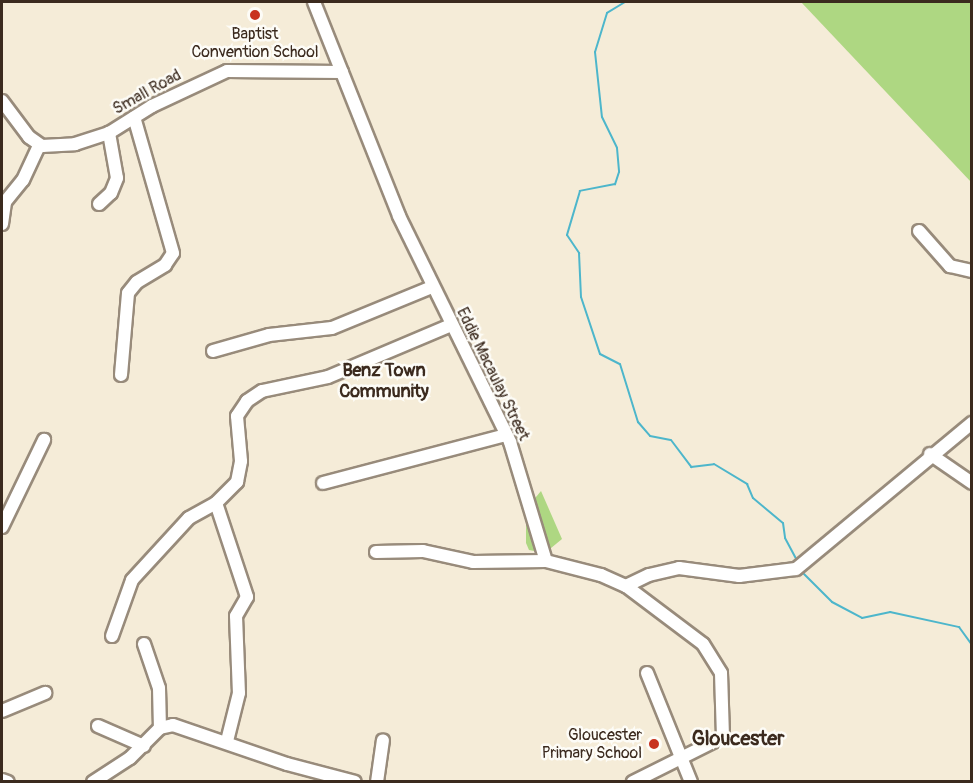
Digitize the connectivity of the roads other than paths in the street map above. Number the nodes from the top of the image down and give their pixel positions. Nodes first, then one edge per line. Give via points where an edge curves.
1 (314, 2) edge
2 (342, 72) junction
3 (2, 101) edge
4 (134, 117) junction
5 (109, 133) junction
6 (39, 145) junction
7 (99, 204) dead end
8 (2, 225) edge
9 (919, 231) dead end
10 (972, 271) edge
11 (432, 287) junction
12 (451, 325) junction
13 (213, 351) dead end
14 (121, 375) dead end
15 (972, 423) edge
16 (507, 435) junction
17 (44, 440) dead end
18 (930, 454) junction
19 (322, 483) dead end
20 (972, 483) edge
21 (216, 502) junction
22 (2, 527) edge
23 (376, 552) dead end
24 (546, 561) junction
25 (626, 586) junction
26 (112, 636) dead end
27 (144, 644) dead end
28 (647, 673) dead end
29 (45, 693) dead end
30 (2, 711) edge
31 (98, 726) dead end
32 (160, 728) junction
33 (383, 740) dead end
34 (227, 741) junction
35 (144, 746) junction
36 (681, 759) junction
37 (2, 780) edge
38 (8, 782) edge
39 (93, 782) edge
40 (355, 782) edge
41 (377, 782) edge
42 (633, 782) edge
43 (691, 782) edge

1 - 2 street, Eddie Macaulay Street
2 - 4 street, Small Road via 227,71
2 - 11 street, Eddie Macaulay Street
3 - 6 street
4 - 5 street, Small Road
4 - 14 street via 173,253 165,265 137,282 128,293
5 - 6 street, Small Road via 75,144
5 - 7 street, Small Road via 117,178 111,193
6 - 8 street via 23,180 4,201
9 - 10 street via 950,266
11 - 12 street, Eddie Macaulay Street
11 - 13 street via 332,328 269,335
12 - 16 street, Eddie Macaulay Street
12 - 21 street via 328,377 254,395 237,416 241,461 237,482
15 - 18 street
16 - 19 street via 456,445
16 - 24 street, Eddie Macaulay Street
17 - 22 street
18 - 20 street
18 - 25 street via 801,566 739,576 679,568 649,575
21 - 26 street via 189,518 132,580
21 - 34 street via 247,597 236,616 239,693
23 - 24 street via 423,551 473,562
24 - 25 street
25 - 36 street via 703,644 721,673 723,737
27 - 32 street via 159,688
28 - 36 street
29 - 30 street
31 - 35 street
32 - 34 street via 173,725
32 - 35 street
33 - 41 street
34 - 40 street via 286,764
35 - 39 street
36 - 42 street
36 - 43 street
37 - 38 street

